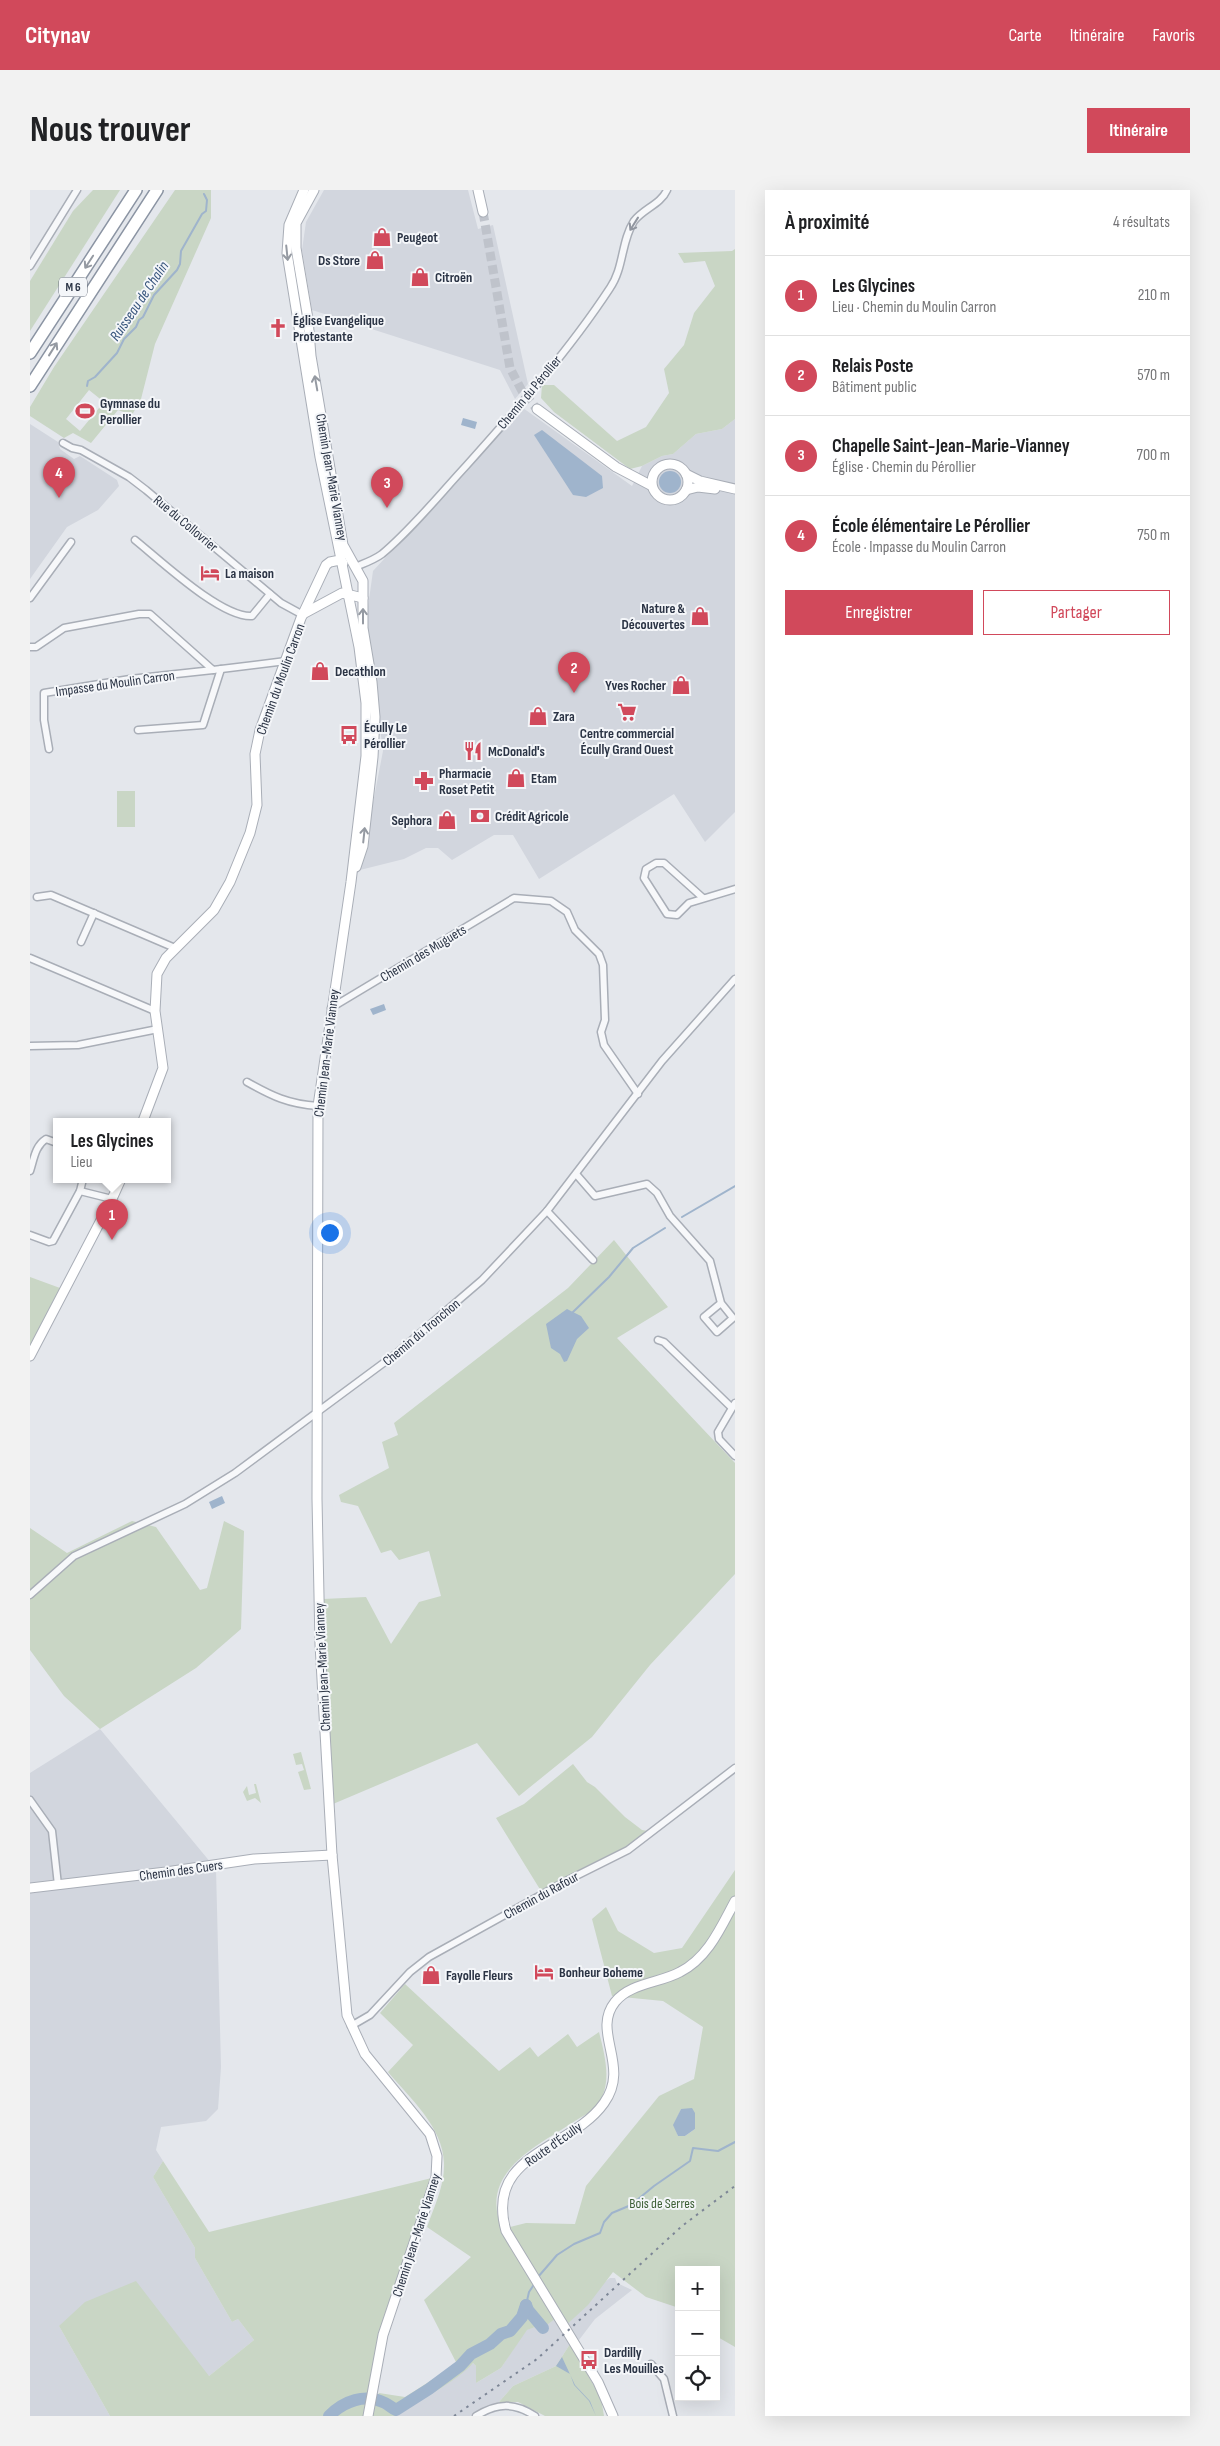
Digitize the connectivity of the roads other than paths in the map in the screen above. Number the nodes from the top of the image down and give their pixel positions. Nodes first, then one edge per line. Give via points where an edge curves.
1 (77, 190) edge
2 (127, 190) edge
3 (136, 190) edge
4 (157, 190) edge
5 (163, 190) edge
6 (304, 190) edge
7 (314, 190) edge
8 (478, 190) edge
9 (667, 190) edge
10 (483, 212) tunnel mouth
11 (116, 221) junction
12 (132, 228) junction
13 (30, 266) edge
14 (293, 288) junction
15 (305, 300) junction
16 (30, 353) edge
17 (30, 386) edge
18 (537, 409) tunnel mouth
19 (63, 442) dead end
20 (654, 473) junction
21 (686, 474) junction
22 (631, 475) junction
23 (652, 486) junction
24 (735, 489) edge
25 (686, 490) junction
26 (735, 495) edge
27 (135, 540) dead end
28 (71, 542) dead end
29 (340, 560) junction
30 (355, 567) junction
31 (270, 594) junction
32 (348, 594) junction
33 (30, 598) edge
34 (363, 598) junction
35 (303, 615) junction
36 (30, 647) edge
37 (286, 661) junction
38 (213, 670) junction
39 (221, 670) junction
40 (138, 730) dead end
41 (49, 749) dead end
42 (370, 757) junction
43 (735, 890) edge
44 (37, 897) dead end
45 (703, 898) junction
46 (94, 913) junction
47 (81, 942) dead end
48 (176, 948) junction
49 (30, 958) edge
50 (735, 979) edge
51 (331, 1008) junction
52 (156, 1011) junction
53 (158, 1029) junction
54 (30, 1046) edge
55 (247, 1082) dead end
56 (638, 1094) junction
57 (318, 1106) junction
58 (145, 1118) edge
59 (53, 1142) edge
60 (30, 1171) edge
61 (576, 1174) junction
62 (82, 1183) edge
63 (119, 1183) edge
64 (80, 1191) junction
65 (112, 1200) junction
66 (547, 1211) junction
67 (30, 1235) edge
68 (592, 1260) dead end
69 (721, 1303) junction
70 (658, 1340) dead end
71 (30, 1356) edge
72 (733, 1405) edge
73 (316, 1414) junction
74 (735, 1456) edge
75 (30, 1595) edge
76 (735, 1768) edge
77 (30, 1800) edge
78 (332, 1855) junction
79 (58, 1885) junction
80 (30, 1888) edge
81 (735, 1901) edge
82 (351, 2026) junction
83 (651, 2364) dead end
84 (611, 2415) edge
85 (368, 2416) edge
86 (476, 2416) edge
87 (535, 2416) edge
88 (672, 2416) edge

1 - 13 street
2 - 11 highway via 120,202
3 - 11 highway, M 6
4 - 12 highway, M 6
5 - 12 highway
6 -> 14 street, Chemin Jean-Marie Vianney via 289,225 286,244
7 - 15 street, Chemin Jean-Marie Vianney via 296,223 296,248
8 - 10 street
9 -> 30 street, Chemin du Pérollier via 635,220 622,264 611,287 559,358 446,488 387,549 370,562
11 -> 16 highway, M 6
17 -> 12 highway, M 6
14 - 15 street
14 - 29 street, Chemin Jean-Marie Vianney
30 -> 15 street, Chemin Jean-Marie Vianney via 343,546
18 - 22 street
19 - 31 street, Rue du Collovrier via 129,477
20 - 21 street via 661,466 671,464
20 - 22 street
20 - 23 street
21 - 24 street via 700,481
21 - 25 street
22 - 23 street
23 - 25 street via 659,496 668,500 678,498
25 - 26 street via 713,488
27 - 31 street via 208,599 243,617 252,616
28 - 33 street
29 - 30 street
29 - 32 street, Chemin Jean-Marie Vianney
29 - 35 street, Chemin du Moulin Carron via 326,565
30 - 34 street, Chemin Jean-Marie Vianney via 363,582
31 - 35 street, Rue du Collovrier
32 - 34 street
32 - 35 street via 342,593
32 - 42 street, Chemin Jean-Marie Vianney via 363,672
42 -> 34 street, Chemin Jean-Marie Vianney via 375,716 363,628
35 - 37 street, Chemin du Moulin Carron
36 - 38 street via 36,647 64,628 150,614
37 - 39 street, Impasse du Moulin Carron
37 - 48 street, Chemin du Moulin Carron via 256,746 257,805 250,833 222,898
38 - 39 street, Impasse du Moulin Carron
38 - 41 street, Impasse du Moulin Carron via 44,692
39 - 40 street via 203,725
42 - 51 street, Chemin Jean-Marie Vianney via 363,846 350,882
43 - 45 street
44 - 46 street via 51,895
45 - 45 street via 664,863 656,863 646,870 644,878 667,914 677,915
46 - 47 street
46 - 48 street
48 - 52 street, Chemin du Moulin Carron via 166,958 158,974
49 - 52 street
50 - 56 street, Chemin du Tronchon
51 - 56 street, Chemin des Muguets via 514,898 551,901 567,912 576,930 599,954 603,965 604,1045
51 - 57 street, Chemin Jean-Marie Vianney
52 - 53 street, Chemin du Moulin Carron
53 - 54 street via 78,1045
53 - 58 street, Chemin du Moulin Carron via 163,1068
55 - 57 street via 277,1098
56 - 61 street, Chemin du Tronchon
57 - 73 street, Chemin Jean-Marie Vianney
59 - 60 street via 46,1139 38,1147
61 - 66 street, Chemin du Tronchon
61 - 69 street via 595,1196 647,1184 657,1192 670,1216 710,1261
62 - 64 street
63 - 65 street
64 - 65 street
64 - 67 street via 53,1241
65 - 71 street
66 - 68 street
66 - 73 street, Chemin du Tronchon via 482,1280 397,1352
69 - 69 street via 704,1317 718,1332 733,1318
70 - 72 street
72 - 74 street via 718,1432 719,1439
73 - 75 street, Chemin du Tronchon via 208,1492 74,1556
73 - 78 street, Chemin Jean-Marie Vianney via 320,1644
76 - 82 street, Chemin du Rafour via 628,1850 430,1957 410,1972 370,2015
77 - 79 street via 52,1831
78 - 79 street, Chemin des Cuers via 254,1859
78 - 82 street, Chemin Jean-Marie Vianney via 344,2001
79 - 80 street, Chemin des Cuers
81 - 84 street, Route d'Écully via 709,1946 695,1962 678,1974 623,1994 611,2007 606,2024 615,2072 609,2096 596,2112 527,2160 507,2187 502,2209 506,2230 535,2282 578,2347 605,2395
82 - 85 street, Chemin Jean-Marie Vianney via 365,2054 426,2128 435,2144 437,2156 435,2183 383,2335
83 - 88 street via 664,2379
86 - 87 street via 493,2407 506,2405 524,2409

